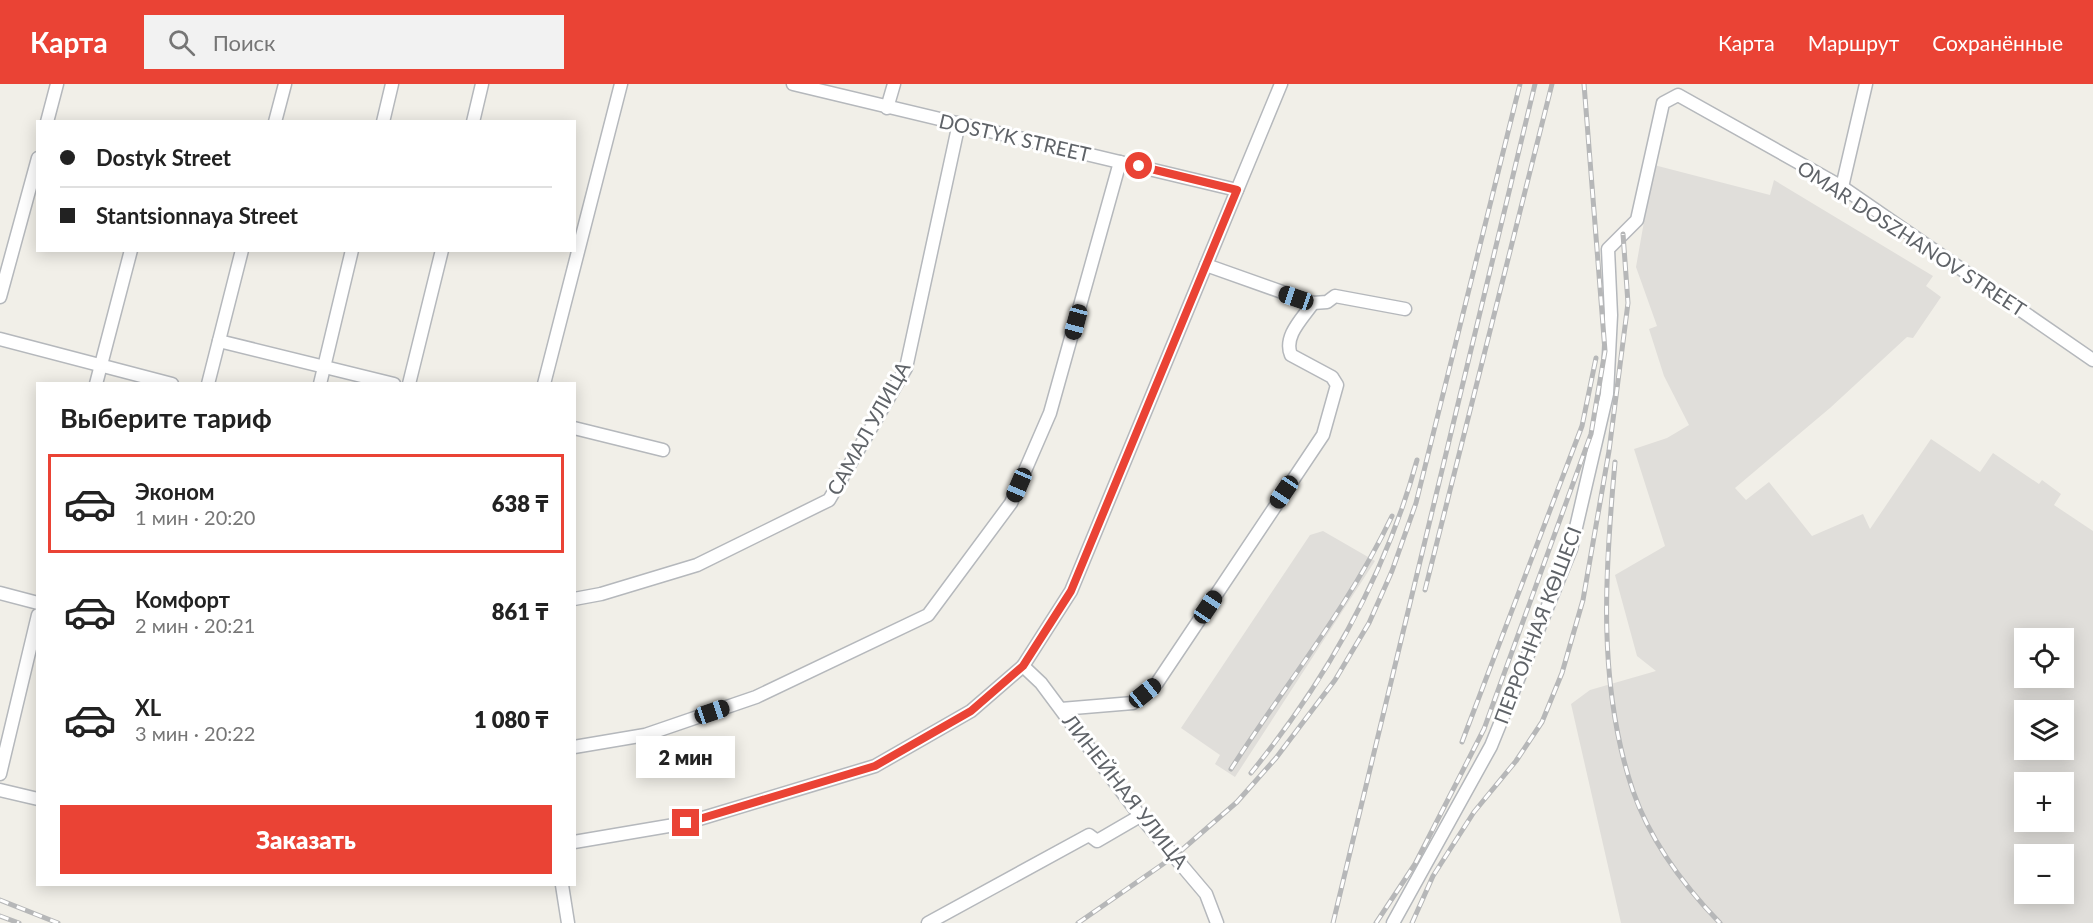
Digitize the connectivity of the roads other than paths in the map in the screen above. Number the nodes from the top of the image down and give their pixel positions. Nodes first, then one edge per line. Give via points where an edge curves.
1 (57, 84) edge
2 (285, 84) edge
3 (392, 84) edge
4 (482, 84) edge
5 (621, 84) edge
6 (793, 84) edge
7 (894, 84) edge
8 (1281, 84) edge
9 (1866, 84) edge
10 (1663, 103) joint
11 (887, 108) junction
12 (48, 120) edge
13 (276, 120) edge
14 (383, 120) edge
15 (473, 120) edge
16 (959, 123) junction
17 (1120, 162) junction
18 (36, 165) edge
19 (1842, 186) junction
20 (1237, 190) junction
21 (130, 252) edge
22 (241, 252) edge
23 (352, 252) edge
24 (442, 252) edge
25 (1206, 265) junction
26 (2, 283) edge
27 (0, 297) edge
28 (1313, 303) junction
29 (1405, 309) dead end
30 (0, 339) edge
31 (219, 341) junction
32 (2093, 360) edge
33 (101, 365) junction
34 (324, 367) junction
35 (97, 382) edge
36 (165, 382) edge
37 (209, 382) edge
38 (320, 382) edge
39 (386, 382) edge
40 (409, 382) edge
41 (545, 382) edge
42 (576, 428) edge
43 (663, 450) dead end
44 (0, 594) edge
45 (576, 598) edge
46 (36, 603) edge
47 (36, 623) edge
48 (1023, 666) junction
49 (1061, 709) junction
50 (576, 747) edge
51 (0, 774) edge
52 (0, 790) edge
53 (36, 799) edge
54 (1140, 816) junction
55 (576, 842) edge
56 (562, 886) edge
57 (568, 923) edge
58 (928, 923) edge
59 (1217, 923) edge
60 (1393, 923) edge

1 - 12 street
2 - 13 street
3 - 14 street
4 - 15 street
5 - 41 street
6 - 11 street, DOSTYK STREET
7 - 11 street
8 - 20 street
9 - 19 street
10 - 19 street, OMAR DOSZHANOV STREET via 1678,95
10 - 60 street, ПЕРРОННАЯ КӨШЕСІ via 1637,220 1608,249 1611,315 1607,394 1571,549 1491,746
11 - 16 street, DOSTYK STREET
16 - 17 street, DOSTYK STREET
16 - 45 street, САМАЛ УЛИЦА via 906,368 829,500 697,565
17 - 20 street, DOSTYK STREET
17 - 50 street via 1050,413 1011,503 928,615 756,697 645,735
18 - 26 street
19 - 32 street, OMAR DOSZHANOV STREET
20 - 25 street
21 - 33 street
22 - 31 street
23 - 34 street
24 - 40 street
25 - 28 street
25 - 48 street via 1071,591
26 - 27 street
28 - 29 street via 1327,302 1335,296
28 - 49 street via 1290,336 1288,348 1291,355 1332,377 1336,385 1323,435 1157,683 1133,703
30 - 33 street
31 - 34 street
31 - 37 street
33 - 35 street
33 - 36 street
34 - 38 street
34 - 39 street
42 - 43 street
44 - 46 street
47 - 51 street
48 - 49 street, ЛИНЕЙНАЯ УЛИЦА
48 - 55 street via 971,711 875,766 686,823
49 - 54 street, ЛИНЕЙНАЯ УЛИЦА
52 - 53 street
54 - 58 street via 1097,841 1089,835
54 - 59 street, ЛИНЕЙНАЯ УЛИЦА via 1206,894
56 - 57 street

